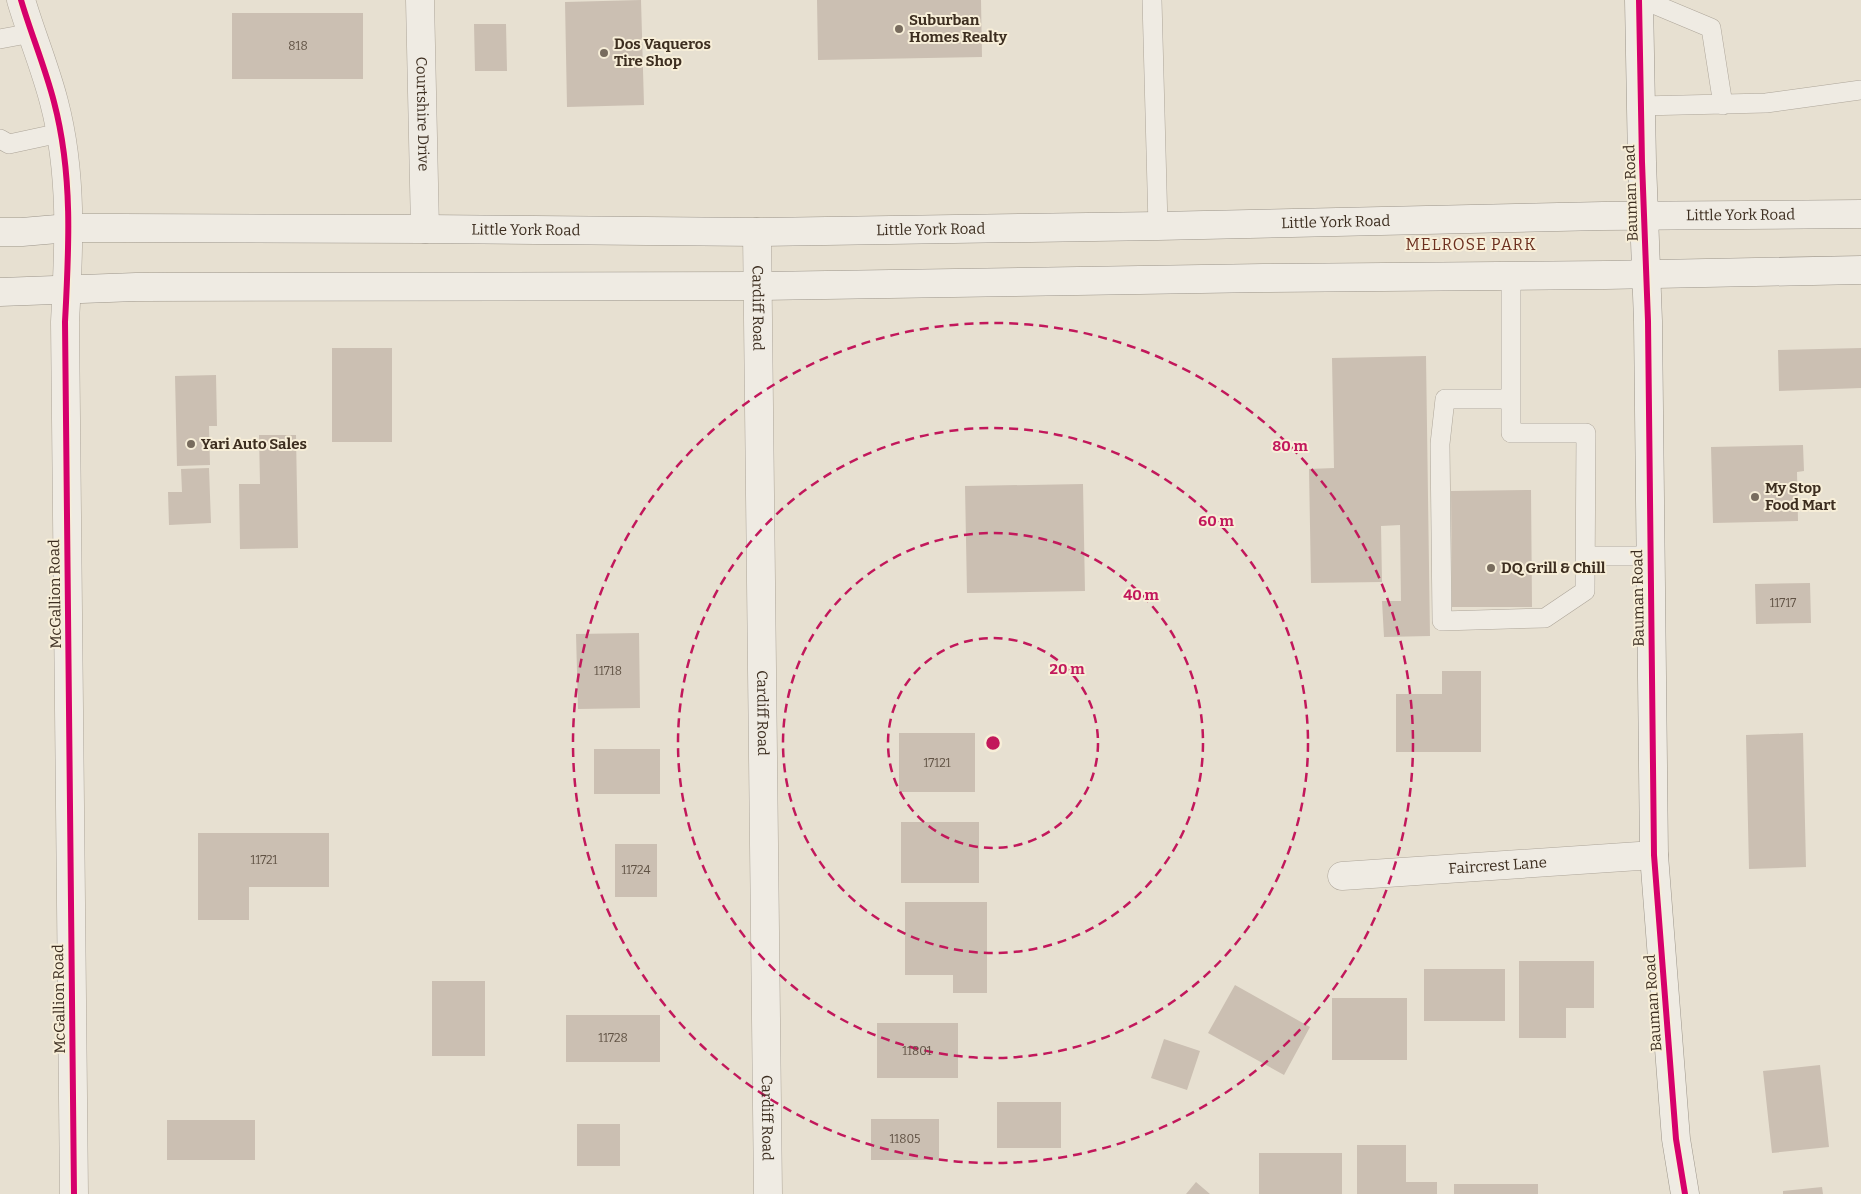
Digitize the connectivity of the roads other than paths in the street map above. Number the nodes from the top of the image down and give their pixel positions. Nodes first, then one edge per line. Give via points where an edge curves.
1 (21, 0) edge
2 (420, 0) edge
3 (1152, 0) edge
4 (1639, 0) edge
5 (1644, 0) edge
6 (32, 33) junction
7 (0, 39) edge
8 (1861, 90) edge
9 (1722, 105) junction
10 (1641, 106) junction
11 (60, 133) junction
12 (0, 139) edge
13 (1861, 214) edge
14 (1644, 216) junction
15 (1158, 226) junction
16 (68, 228) junction
17 (425, 229) junction
18 (0, 232) edge
19 (757, 232) junction
20 (1861, 270) edge
21 (1646, 274) junction
22 (1511, 275) junction
23 (758, 286) junction
24 (66, 289) junction
25 (0, 292) edge
26 (1511, 399) junction
27 (1586, 556) junction
28 (1650, 556) junction
29 (1654, 855) junction
30 (1342, 876) dead end
31 (74, 1194) edge
32 (768, 1194) edge
33 (1685, 1194) edge

1 - 6 street, McGallion Road
2 - 17 street, Courtshire Drive
3 - 15 lane
4 - 10 street, Bauman Road
5 - 9 lane via 1711,28
6 - 7 lane
6 - 11 street, McGallion Road via 54,102
8 - 9 lane via 1766,104
9 - 10 lane
10 - 14 street, Bauman Road
11 - 12 lane via 9,144
11 - 16 street, McGallion Road via 68,186
13 - 14 street, Little York Road
14 - 15 street, Little York Road
14 - 21 street, Bauman Road
15 - 19 street, Little York Road
16 - 17 street, Little York Road
16 - 18 street, Little York Road
16 - 24 street, McGallion Road
17 - 19 street, Little York Road
19 - 23 street, Cardiff Road
20 - 21 street
21 - 22 street
21 - 28 street, Bauman Road
22 - 23 street
22 - 26 lane
23 - 24 street
23 - 32 street, Cardiff Road
24 - 25 street
24 - 31 street, McGallion Road
26 - 27 lane via 1511,433 1586,433
26 - 27 lane via 1445,399 1440,444 1442,621 1545,618 1585,592
27 - 28 lane
28 - 29 street, Bauman Road
29 - 30 street, Faircrest Lane
29 - 33 street, Bauman Road via 1676,1139

